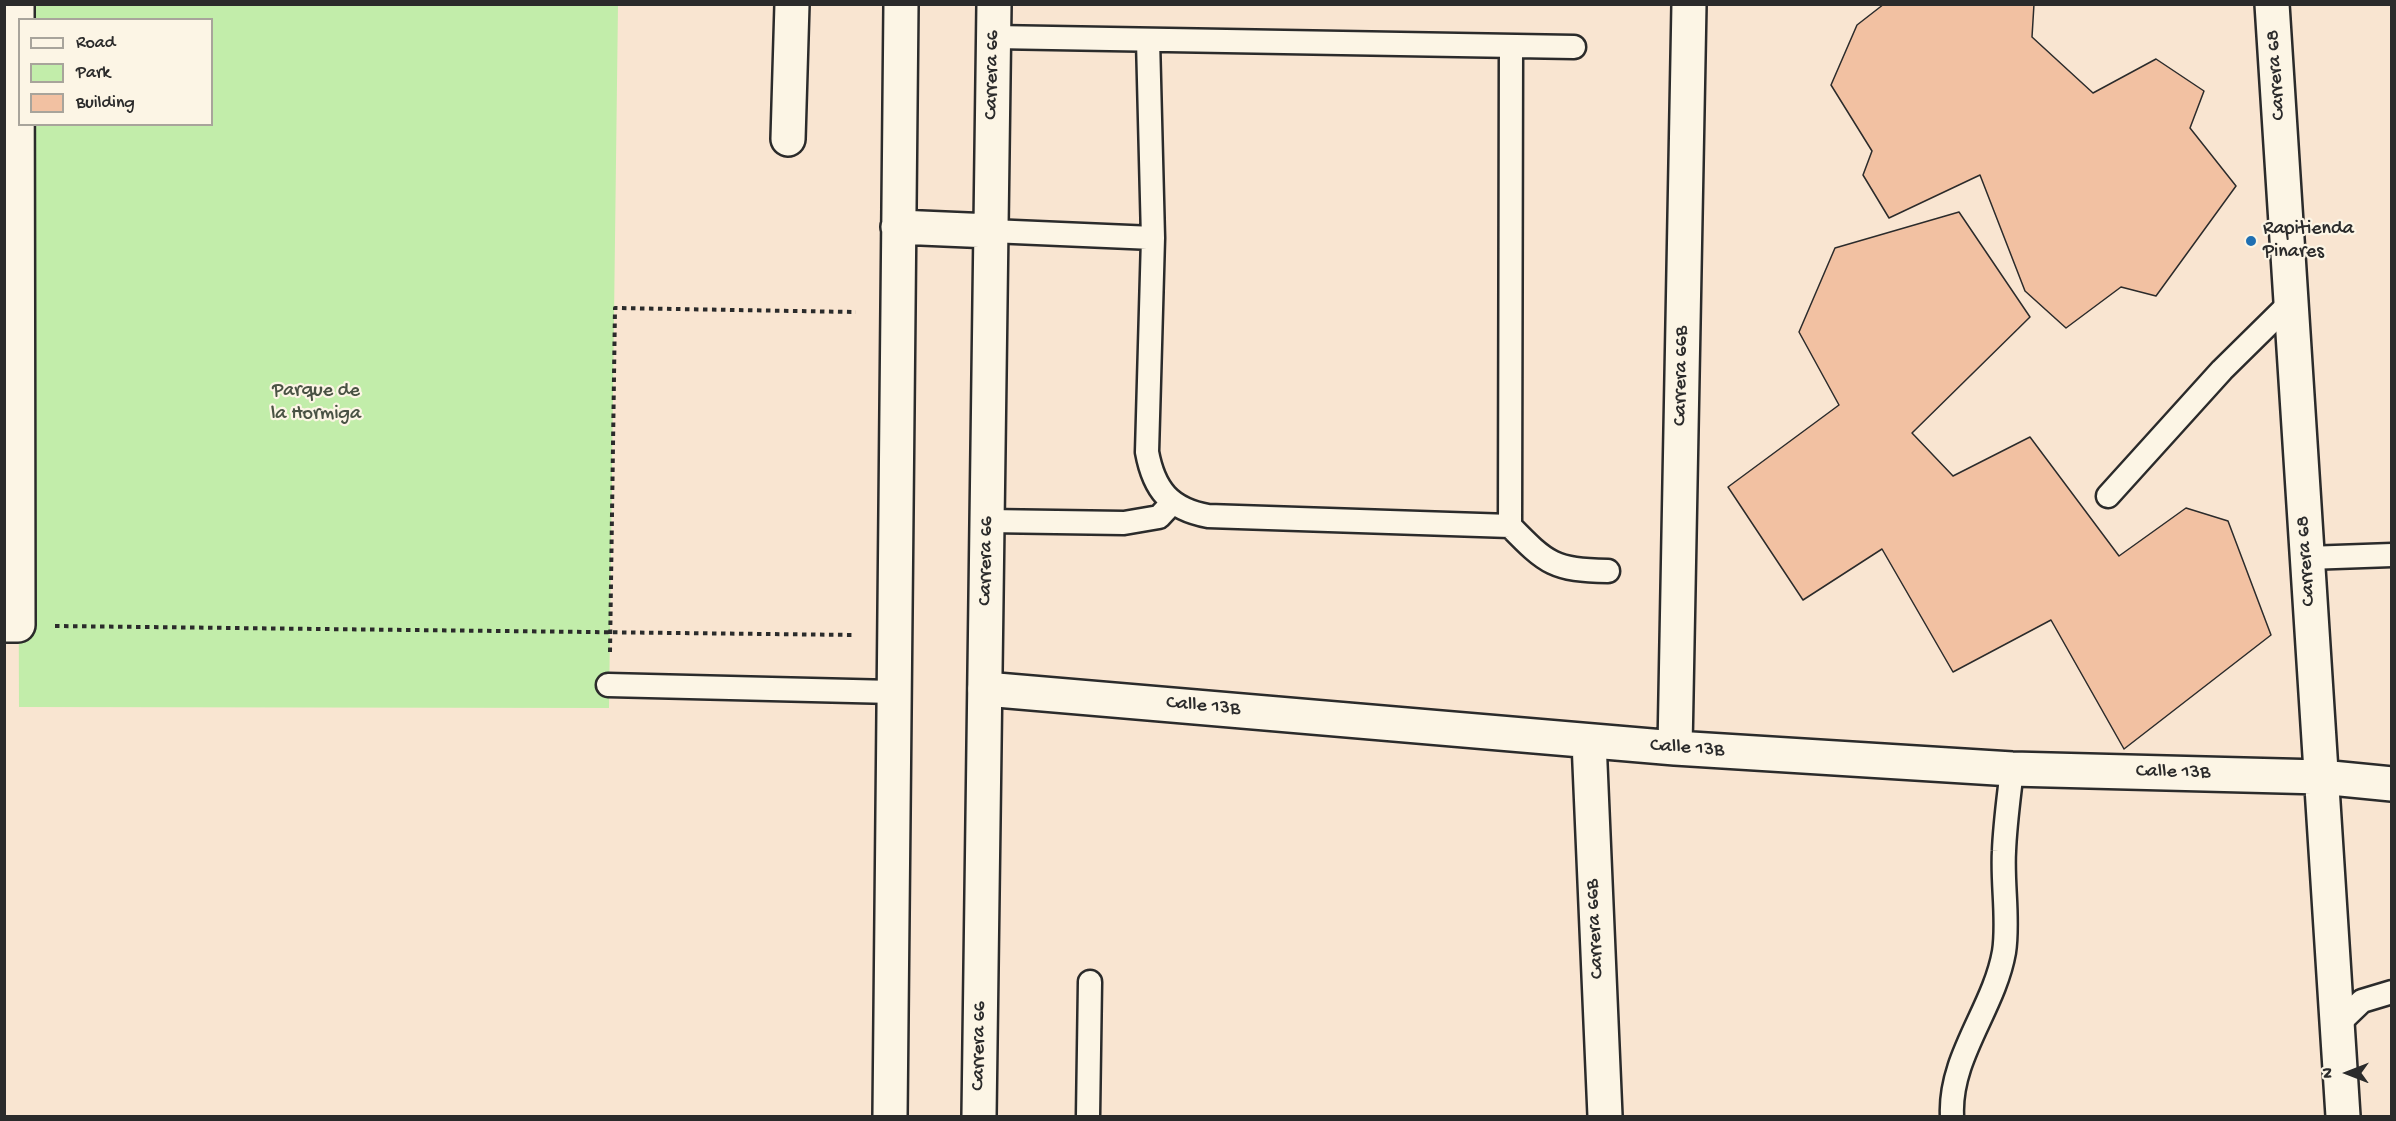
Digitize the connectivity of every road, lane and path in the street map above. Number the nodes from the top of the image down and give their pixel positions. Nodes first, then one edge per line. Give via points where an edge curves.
1 (17, 4) edge
2 (792, 4) edge
3 (901, 4) edge
4 (994, 4) edge
5 (1689, 4) edge
6 (2272, 4) edge
7 (994, 37) junction
8 (1148, 40) junction
9 (1511, 46) junction
10 (1574, 47) dead end
11 (788, 139) dead end
12 (898, 227) junction
13 (991, 231) junction
14 (1153, 238) junction
15 (2291, 303) junction
16 (856, 312) dead end
17 (2108, 496) dead end
18 (1172, 503) junction
19 (988, 521) junction
20 (1510, 526) junction
21 (2391, 555) edge
22 (2307, 558) junction
23 (1608, 571) dead end
24 (11, 625) edge
25 (611, 630) junction
26 (855, 635) dead end
27 (608, 686) dead end
28 (985, 689) junction
29 (893, 692) junction
30 (1589, 741) junction
31 (1675, 748) junction
32 (2012, 769) junction
33 (2321, 777) junction
34 (2391, 784) edge
35 (1090, 982) dead end
36 (2391, 992) edge
37 (2337, 1025) junction
38 (890, 1116) edge
39 (979, 1116) edge
40 (1088, 1116) edge
41 (1605, 1116) edge
42 (1952, 1116) edge
43 (2343, 1116) edge

1 - 24 street
2 - 11 street
3 - 12 street
4 - 7 street, Carrera 66
5 - 31 street, Carrera 66B
6 - 15 street, Carrera 68
7 - 8 lane
7 - 13 street, Carrera 66
8 - 9 lane
8 - 14 lane
9 - 10 lane
9 - 20 lane
12 - 13 street
12 - 29 street
13 - 14 lane
13 - 19 street, Carrera 66
14 - 18 lane via 1147,452 1150,471
15 - 17 lane via 2222,370
15 - 22 street, Carrera 68
16 - 25 path via 615,308
18 - 19 lane via 1159,517 1124,523
18 - 20 lane via 1208,516
19 - 28 street, Carrera 66
20 - 23 lane via 1552,564
21 - 22 lane
22 - 33 street, Carrera 68
24 - 25 path
25 - 26 path
27 - 29 lane
28 - 30 street, Calle 13B
28 - 39 street, Carrera 66
29 - 38 street
30 - 31 street, Calle 13B
30 - 41 street, Carrera 66B
31 - 32 street, Calle 13B
32 - 33 street, Calle 13B
32 - 42 lane via 2004,851 2004,951 1988,1003 1963,1056
33 - 34 street, Calle 13B
33 - 37 street, Carrera 68
35 - 40 lane
36 - 37 lane via 2362,1002
37 - 43 street, Carrera 68

